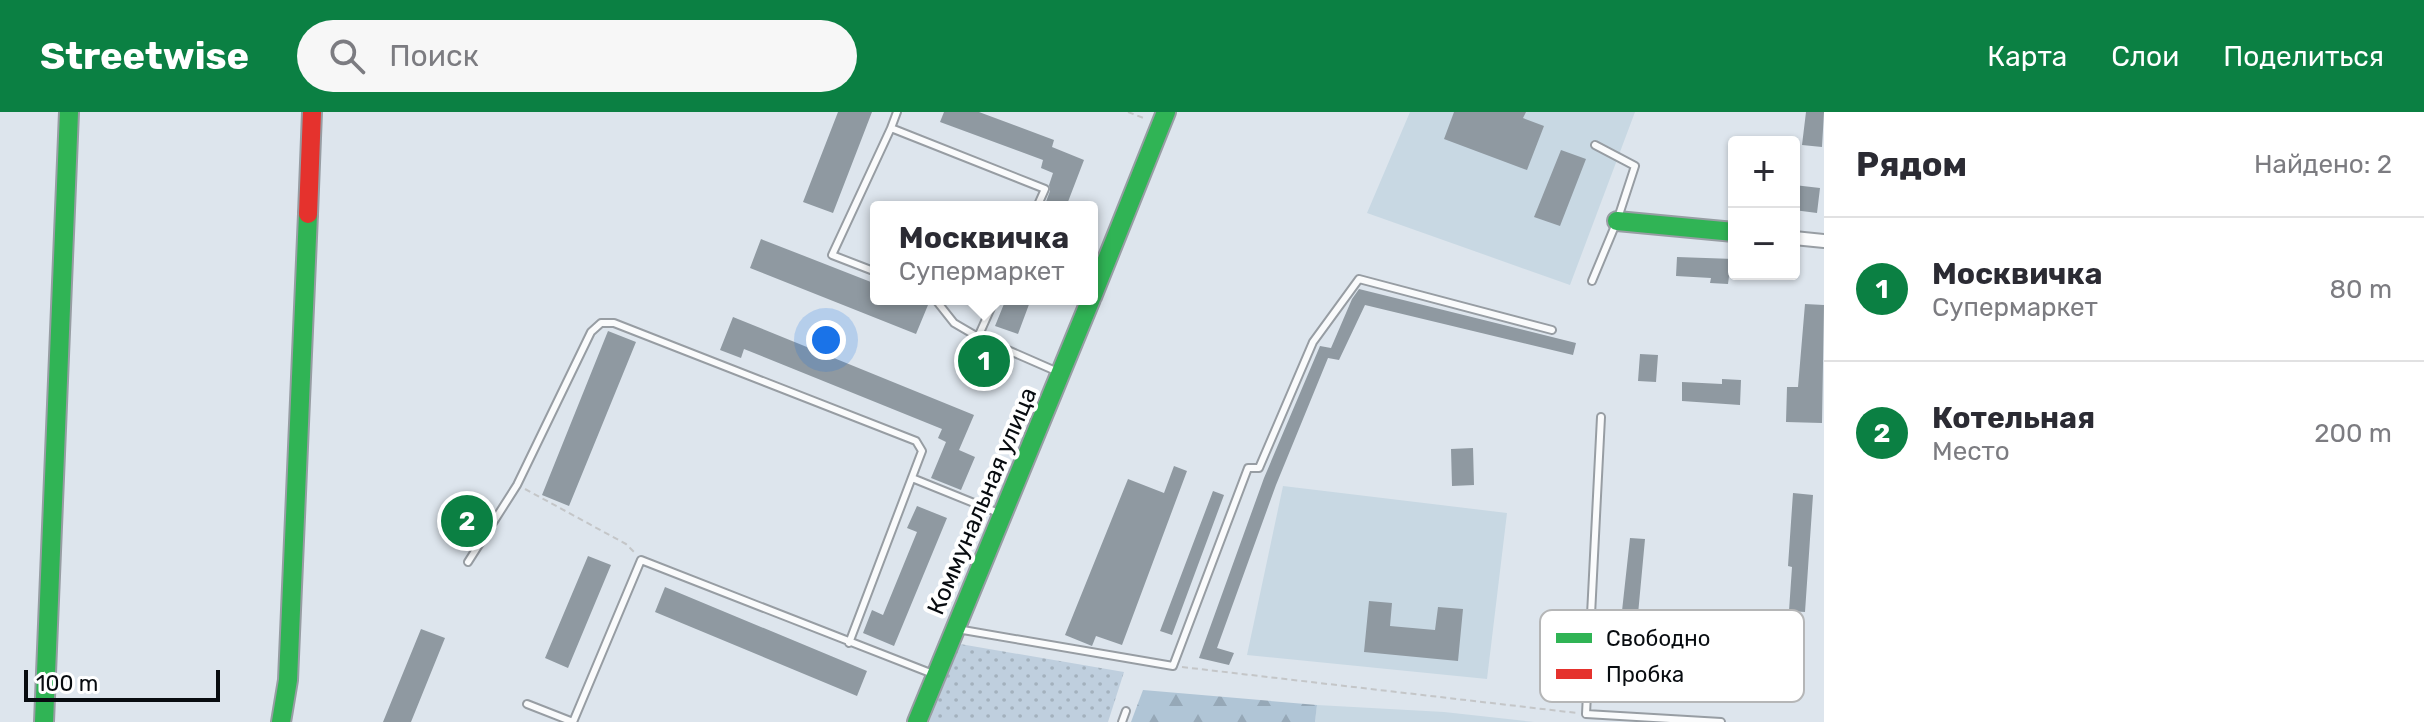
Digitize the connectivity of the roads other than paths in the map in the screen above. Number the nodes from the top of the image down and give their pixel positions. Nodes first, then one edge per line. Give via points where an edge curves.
1 (69, 112) edge
2 (312, 112) edge
3 (897, 112) edge
4 (1163, 118) edge
5 (891, 128) junction
6 (1595, 145) dead end
7 (1040, 201) edge
8 (1617, 221) junction
9 (1728, 231) edge
10 (1800, 239) edge
11 (1824, 241) edge
12 (870, 270) edge
13 (1592, 281) dead end
14 (1098, 283) edge
15 (940, 305) edge
16 (992, 305) edge
17 (1089, 305) edge
18 (1552, 330) dead end
19 (978, 337) junction
20 (1061, 374) junction
21 (1601, 417) dead end
22 (912, 478) junction
23 (1002, 515) junction
24 (468, 562) dead end
25 (1591, 610) edge
26 (955, 629) junction
27 (849, 643) junction
28 (936, 675) junction
29 (1587, 702) edge
30 (527, 704) dead end
31 (1126, 711) dead end
32 (44, 722) edge
33 (281, 722) edge
34 (573, 722) edge
35 (917, 722) edge
36 (1122, 722) edge
37 (1721, 722) edge

1 - 32 street
2 - 33 street via 288,680
3 - 5 lane
4 - 14 street, Коммунальная улица
5 - 7 lane via 1045,189
5 - 12 lane via 832,255
6 - 8 lane via 1635,166
8 - 9 street
8 - 13 lane
10 - 11 street
15 - 19 lane via 954,323
16 - 19 lane
17 - 20 street, Коммунальная улица
18 - 26 lane via 1359,279 1313,342 1259,468 1248,468 1173,666
19 - 20 lane
20 - 23 street, Коммунальная улица
21 - 25 lane
22 - 23 lane
22 - 24 lane via 922,451 916,441 614,323 601,323 591,332 517,485
22 - 27 lane
23 - 26 street, Коммунальная улица
26 - 28 street, Коммунальная улица
27 - 28 lane
27 - 34 lane via 641,560
28 - 35 street, Коммунальная улица
29 - 37 lane via 1586,714
30 - 34 lane
31 - 36 lane

